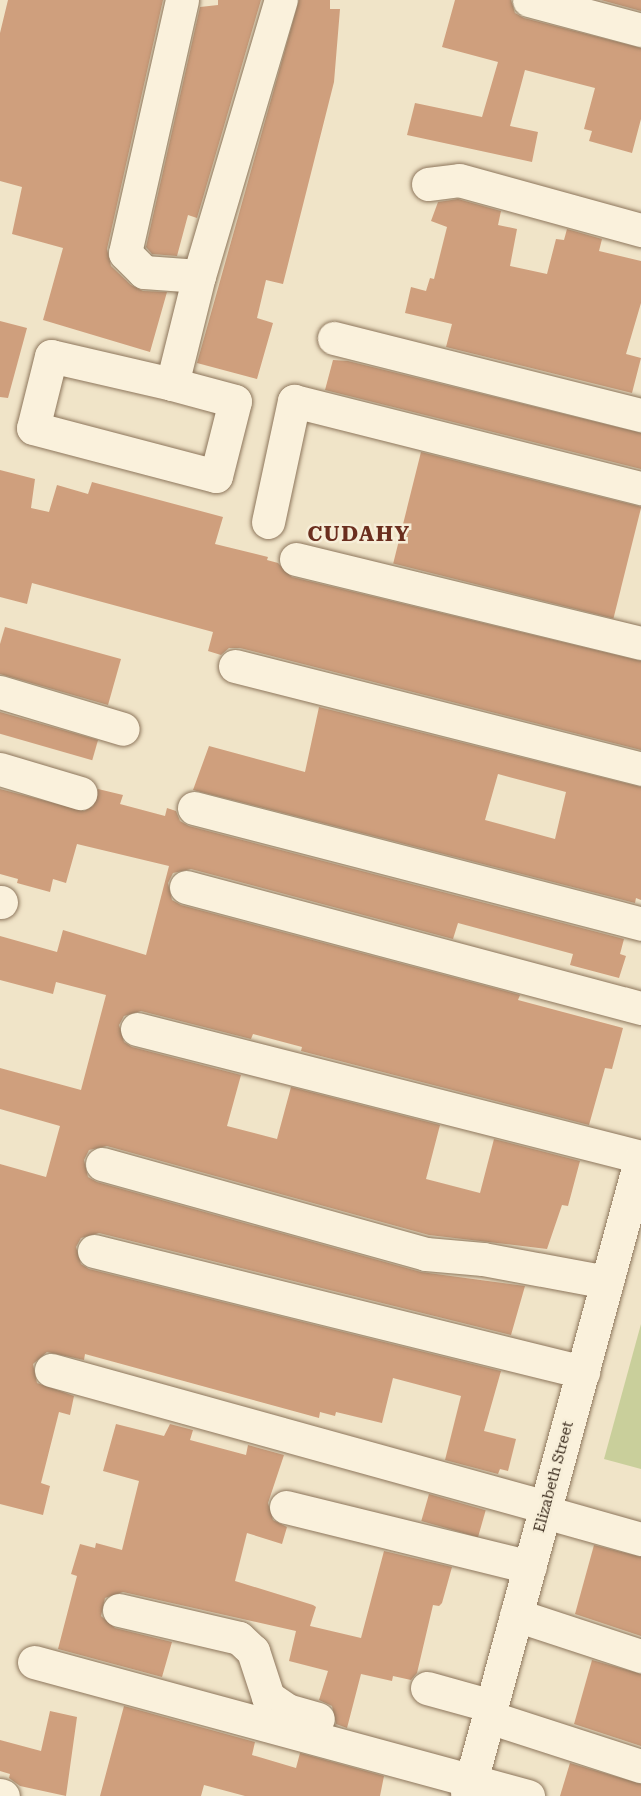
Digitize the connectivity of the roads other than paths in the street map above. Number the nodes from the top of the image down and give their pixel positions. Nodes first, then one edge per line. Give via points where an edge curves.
1 (182, 0) edge
2 (281, 0) edge
3 (528, 0) edge
4 (641, 30) edge
5 (428, 184) dead end
6 (641, 230) edge
7 (199, 276) junction
8 (334, 338) dead end
9 (172, 384) junction
10 (641, 415) edge
11 (641, 488) edge
12 (267, 522) dead end
13 (296, 559) dead end
14 (641, 643) edge
15 (235, 666) dead end
16 (0, 692) edge
17 (123, 729) dead end
18 (0, 769) edge
19 (641, 769) edge
20 (80, 794) dead end
21 (194, 808) dead end
22 (186, 886) dead end
23 (641, 924) edge
24 (641, 1008) edge
25 (137, 1029) dead end
26 (641, 1157) edge
27 (102, 1164) dead end
28 (94, 1251) dead end
29 (607, 1282) junction
30 (51, 1370) dead end
31 (582, 1372) junction
32 (286, 1507) dead end
33 (545, 1509) junction
34 (641, 1539) edge
35 (530, 1567) junction
36 (119, 1610) dead end
37 (516, 1615) junction
38 (641, 1656) edge
39 (34, 1662) dead end
40 (427, 1688) dead end
41 (490, 1711) junction
42 (641, 1766) edge
43 (472, 1778) edge
44 (528, 1796) edge

1 - 7 street via 125,253 144,272
2 - 7 street
3 - 4 street
5 - 6 street via 459,180
7 - 9 street
8 - 10 street
9 - 9 street via 235,401 216,476 33,428 51,356
11 - 12 street via 294,401
13 - 14 street
15 - 19 street
16 - 17 street
18 - 20 street
21 - 23 street
22 - 24 street
25 - 26 street
26 - 29 street, Elizabeth Street
27 - 29 street via 426,1254 483,1259
28 - 31 street
29 - 31 street, Elizabeth Street
30 - 33 street
31 - 33 street, Elizabeth Street
32 - 35 street
33 - 34 street
33 - 35 street, Elizabeth Street
35 - 37 street, Elizabeth Street
36 - 43 street via 240,1638 253,1651 268,1697 287,1710
37 - 38 street
37 - 41 street, Elizabeth Street
39 - 43 street
40 - 41 street
41 - 42 street
41 - 43 street, Elizabeth Street
43 - 44 street

